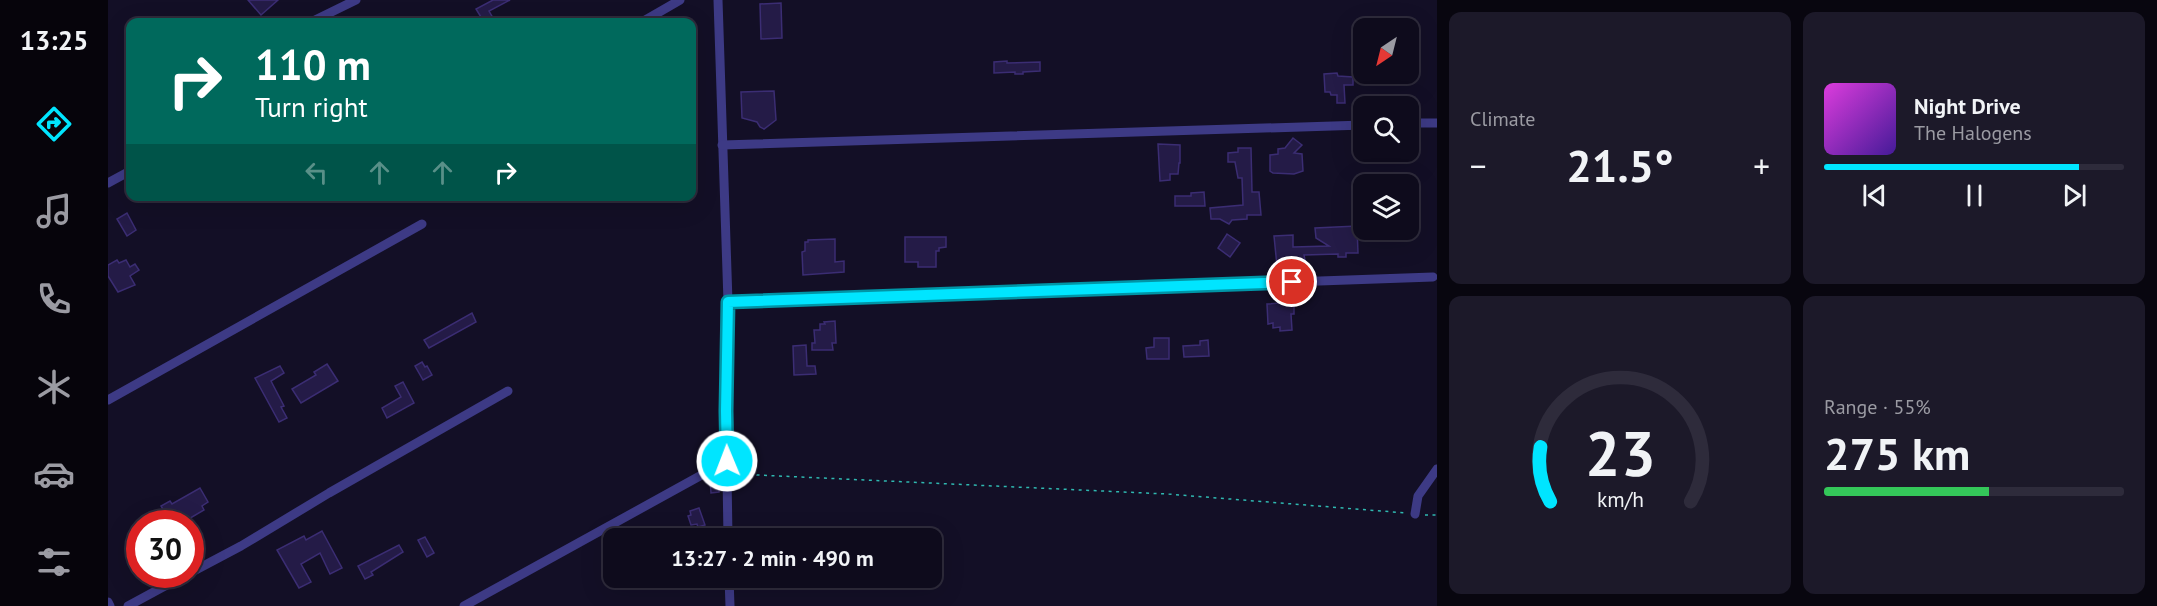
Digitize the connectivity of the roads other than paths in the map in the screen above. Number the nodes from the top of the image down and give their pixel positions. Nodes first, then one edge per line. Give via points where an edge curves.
1 (356, 0) edge
2 (680, 0) edge
3 (718, 0) edge
4 (319, 18) edge
5 (649, 18) edge
6 (1419, 123) edge
7 (1437, 123) edge
8 (1353, 125) edge
9 (722, 145) junction
10 (126, 173) edge
11 (108, 183) edge
12 (422, 224) dead end
13 (1433, 277) dead end
14 (728, 302) junction
15 (508, 391) dead end
16 (108, 400) edge
17 (727, 461) junction
18 (1437, 469) edge
19 (1415, 514) road end
20 (728, 528) edge
21 (204, 566) edge
22 (162, 588) edge
23 (729, 588) edge
24 (108, 602) edge
25 (110, 606) edge
26 (128, 606) edge
27 (464, 606) edge
28 (730, 606) edge

1 - 4 street
2 - 5 street
3 - 9 street
6 - 7 street
8 - 9 street
9 - 14 street
10 - 11 street
12 - 16 street
13 - 14 street
14 - 17 street
15 - 21 street
17 - 20 street
17 - 27 street
18 - 19 street via 1418,496
22 - 26 street
23 - 28 street
24 - 25 street

